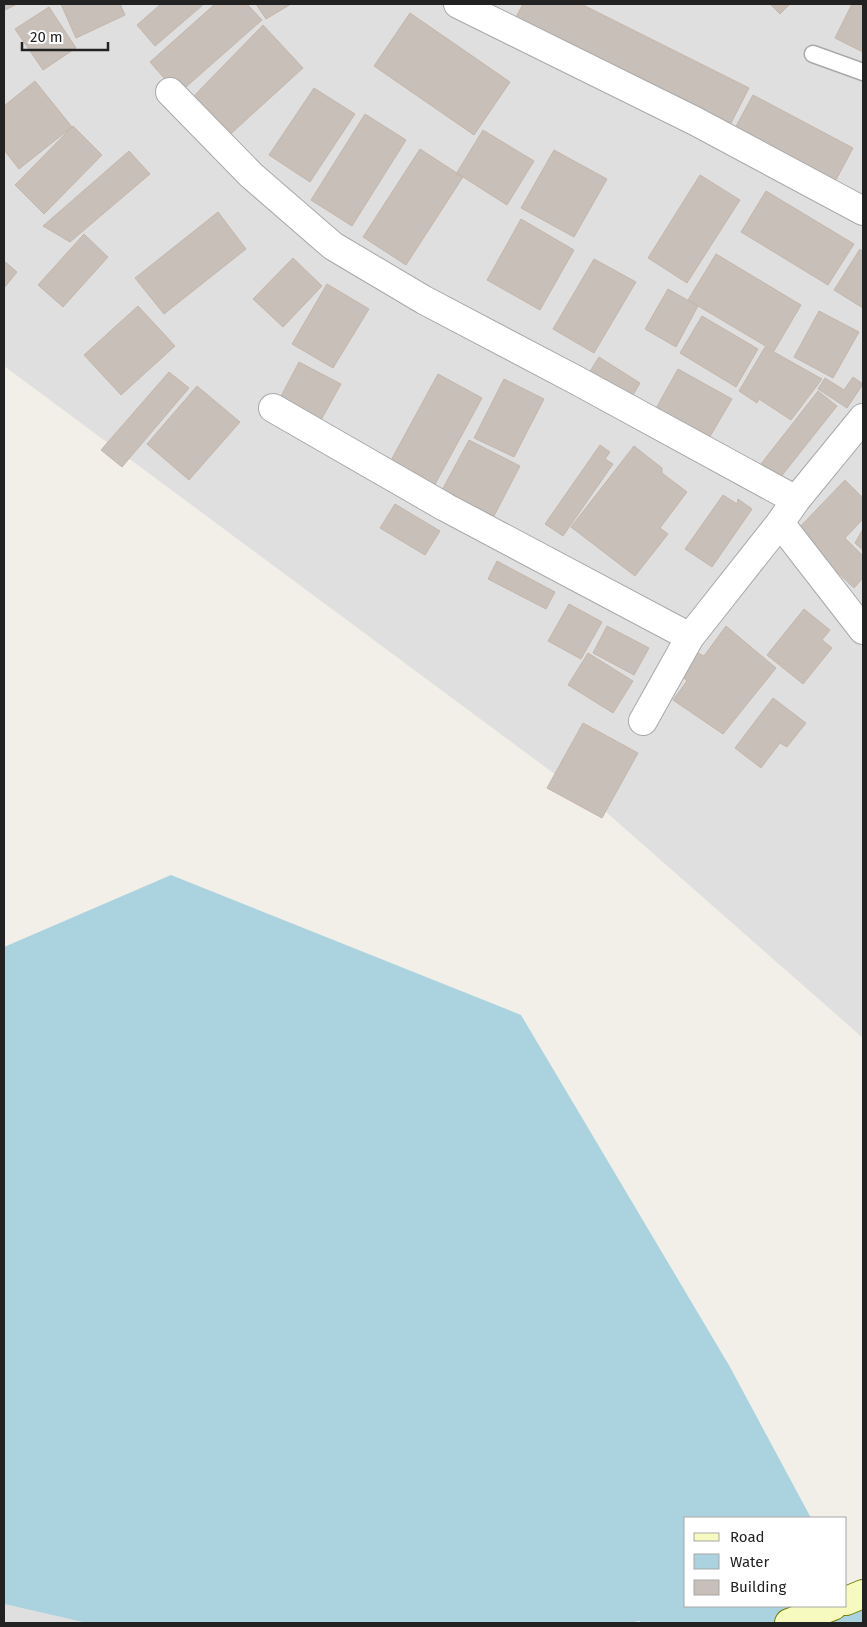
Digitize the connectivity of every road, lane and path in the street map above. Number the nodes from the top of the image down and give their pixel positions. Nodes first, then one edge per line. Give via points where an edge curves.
1 (458, 4) edge
2 (813, 54) dead end
3 (863, 72) edge
4 (170, 92) dead end
5 (863, 211) edge
6 (273, 408) dead end
7 (863, 418) edge
8 (796, 500) junction
9 (780, 523) junction
10 (863, 630) edge
11 (690, 637) junction
12 (643, 721) dead end
13 (863, 1594) edge
14 (847, 1601) edge
15 (830, 1607) edge
16 (789, 1623) edge

1 - 5 street via 695,121
2 - 3 lane
4 - 8 street via 251,175 333,246 424,300
6 - 11 street via 445,507
7 - 8 street
8 - 9 street
9 - 10 street
9 - 11 street
11 - 12 street
13 - 14 main road
15 - 16 main road

